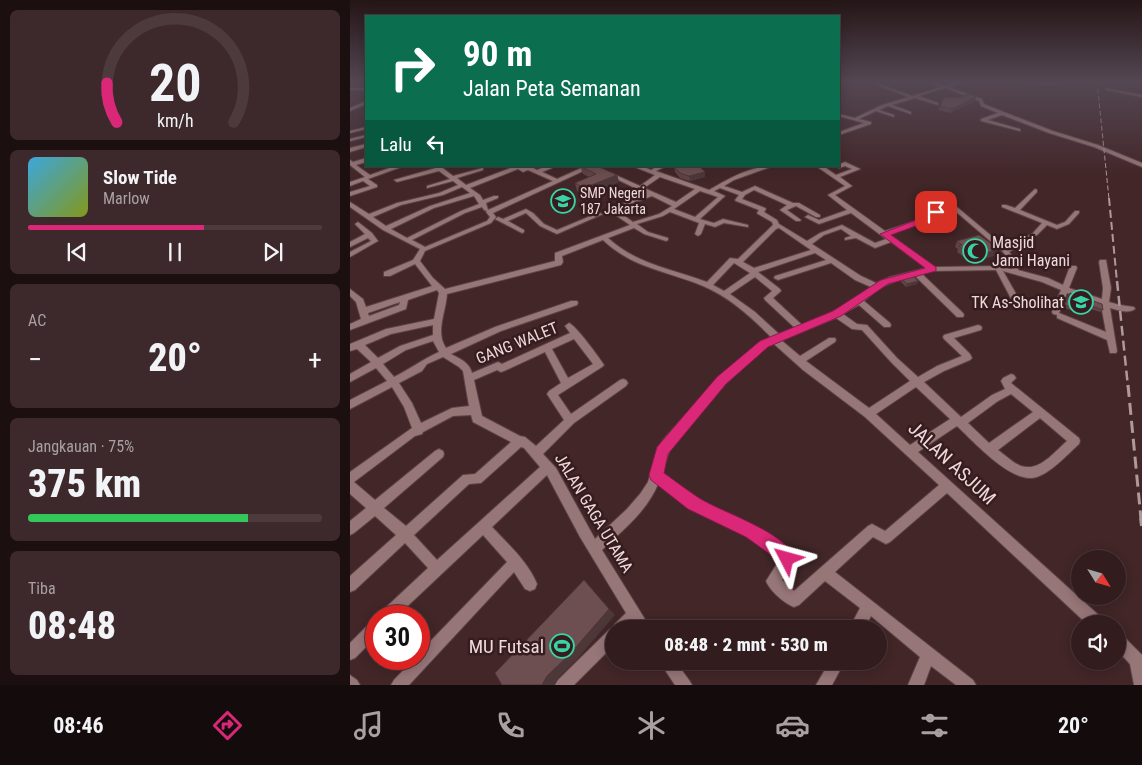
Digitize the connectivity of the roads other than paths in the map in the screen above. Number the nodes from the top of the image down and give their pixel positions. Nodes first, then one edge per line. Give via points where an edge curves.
1 (869, 113) edge
2 (884, 113) edge
3 (1002, 113) joint
4 (840, 115) edge
5 (892, 116) dead end
6 (856, 119) junction
7 (365, 127) edge
8 (350, 130) edge
9 (1018, 130) dead end
10 (840, 134) edge
11 (365, 136) edge
12 (350, 140) edge
13 (365, 146) edge
14 (350, 150) edge
15 (365, 158) edge
16 (365, 158) edge
17 (359, 159) dead end
18 (351, 163) edge
19 (840, 165) edge
20 (1142, 165) edge
21 (397, 167) edge
22 (519, 167) edge
23 (530, 167) edge
24 (550, 167) edge
25 (594, 167) edge
26 (638, 167) edge
27 (661, 167) edge
28 (767, 167) edge
29 (820, 167) edge
30 (835, 167) edge
31 (438, 168) edge
32 (581, 168) edge
33 (482, 169) dead end
34 (825, 171) junction
35 (537, 172) junction
36 (650, 172) junction
37 (659, 175) junction
38 (835, 177) junction
39 (366, 178) junction
40 (453, 178) junction
41 (398, 180) dead end
42 (557, 181) junction
43 (350, 184) edge
44 (429, 186) dead end
45 (464, 186) junction
46 (720, 186) junction
47 (640, 188) junction
48 (700, 189) junction
49 (710, 192) junction
50 (1035, 192) dead end
51 (350, 194) edge
52 (474, 194) junction
53 (652, 194) junction
54 (743, 194) junction
55 (496, 197) dead end
56 (622, 198) dead end
57 (418, 200) junction
58 (946, 200) dead end
59 (350, 204) edge
60 (482, 204) junction
61 (676, 205) junction
62 (792, 205) junction
63 (1004, 206) dead end
64 (432, 207) junction
65 (954, 208) junction
66 (670, 210) junction
67 (852, 210) junction
68 (1016, 211) junction
69 (1077, 212) dead end
70 (491, 214) junction
71 (600, 214) dead end
72 (811, 216) junction
73 (367, 217) junction
74 (696, 219) junction
75 (798, 220) junction
76 (503, 221) junction
77 (703, 222) junction
78 (1046, 223) junction
79 (358, 224) dead end
80 (633, 225) junction
81 (746, 226) dead end
82 (780, 227) junction
83 (385, 229) junction
84 (522, 231) dead end
85 (370, 234) junction
86 (698, 234) dead end
87 (884, 234) junction
88 (857, 236) junction
89 (604, 238) junction
90 (666, 239) dead end
91 (847, 239) dead end
92 (892, 239) junction
93 (408, 240) junction
94 (350, 244) edge
95 (807, 244) junction
96 (425, 250) junction
97 (817, 250) junction
98 (1005, 251) junction
99 (350, 255) edge
100 (416, 261) junction
101 (831, 261) junction
102 (739, 262) junction
103 (1103, 262) dead end
104 (998, 268) junction
105 (1074, 268) dead end
106 (932, 269) junction
107 (1015, 270) junction
108 (754, 272) junction
109 (917, 273) junction
110 (387, 274) dead end
111 (778, 278) dead end
112 (708, 285) junction
113 (876, 286) junction
114 (441, 289) junction
115 (1064, 289) junction
116 (350, 292) edge
117 (725, 294) junction
118 (859, 300) junction
119 (574, 303) dead end
120 (1105, 303) junction
121 (1019, 306) dead end
122 (1131, 309) dead end
123 (837, 314) junction
124 (1058, 314) joint
125 (365, 315) junction
126 (960, 315) dead end
127 (437, 321) junction
128 (887, 325) dead end
129 (350, 326) edge
130 (569, 326) dead end
131 (800, 328) junction
132 (978, 328) dead end
133 (576, 334) junction
134 (438, 336) junction
135 (775, 338) junction
136 (1111, 338) junction
137 (832, 340) dead end
138 (354, 346) edge
139 (547, 348) junction
140 (1113, 351) dead end
141 (444, 353) junction
142 (800, 361) junction
143 (378, 362) junction
144 (350, 378) edge
145 (469, 378) junction
146 (393, 380) junction
147 (917, 382) junction
148 (623, 383) dead end
149 (566, 384) junction
150 (350, 405) edge
151 (475, 410) junction
152 (1039, 412) junction
153 (869, 414) junction
154 (570, 420) junction
155 (959, 421) junction
156 (418, 430) junction
157 (521, 440) junction
158 (990, 450) junction
159 (910, 451) junction
160 (536, 453) junction
161 (440, 454) dead end
162 (548, 467) junction
163 (656, 475) junction
164 (350, 479) edge
165 (350, 486) edge
166 (946, 486) junction
167 (376, 507) junction
168 (483, 527) junction
169 (350, 529) edge
170 (406, 535) junction
171 (594, 549) junction
172 (514, 562) junction
173 (436, 568) junction
174 (824, 572) junction
175 (530, 584) dead end
176 (350, 585) edge
177 (398, 605) edge
178 (869, 606) junction
179 (634, 614) junction
180 (1088, 615) edge
181 (628, 620) edge
182 (638, 620) edge
183 (861, 620) edge
184 (365, 637) edge
185 (605, 644) edge
186 (1126, 649) edge
187 (350, 652) edge
188 (928, 654) junction
189 (673, 670) edge
190 (833, 670) edge
191 (399, 685) edge
192 (563, 685) edge
193 (684, 685) edge
194 (824, 685) edge
195 (916, 685) edge
196 (968, 685) edge
197 (1142, 685) edge

1 - 6 street
2 - 5 street
3 - 9 street via 983,120
3 - 20 street
4 - 6 street
6 - 10 street via 869,123
7 - 8 street
11 - 12 street
13 - 14 street
15 - 17 street
16 - 18 street
18 - 39 street
19 - 38 street via 857,169
21 - 39 street
22 - 23 street
22 - 45 street
23 - 35 street
24 - 35 street
25 - 47 street
26 - 36 street
27 - 36 street
28 - 46 street
29 - 34 street
30 - 34 street
31 - 40 street
31 - 41 street
32 - 42 street
33 - 40 street
34 - 38 street
35 - 42 street
36 - 37 street
37 - 47 street
37 - 48 street
38 - 67 street via 848,187 831,195
39 - 43 street
39 - 51 street via 375,186
40 - 44 street
40 - 45 street
42 - 70 street
45 - 52 street
45 - 57 street
46 - 49 street
46 - 54 street
47 - 53 street
47 - 56 street
48 - 49 street
48 - 61 street
49 - 74 street via 722,196
50 - 68 street
52 - 60 street
52 - 64 street
53 - 61 street
53 - 80 street via 612,210
54 - 62 street via 755,188
54 - 82 street via 738,199 762,209 760,213
55 - 60 street
57 - 64 street
57 - 73 street
58 - 65 street
59 - 73 street
60 - 70 street
60 - 93 street
61 - 66 street
62 - 72 street via 798,204
62 - 75 street via 783,210
63 - 68 street
64 - 83 street
65 - 87 street via 936,212 932,217
65 - 98 street
66 - 74 street
66 - 80 street
67 - 72 street via 817,222
67 - 87 street
68 - 78 street
69 - 78 street via 1059,227
70 - 76 street
70 - 96 street via 488,223
71 - 76 street via 557,232 542,225 526,211
72 - 75 street
73 - 83 street
74 - 77 street
75 - 82 street
76 - 84 street
77 - 81 street via 715,225 723,221
77 - 86 street
78 - 98 street via 1035,234
79 - 85 street
80 - 89 street
80 - 90 street
82 - 95 street
82 - 102 street via 774,227
83 - 93 street
85 - 94 street
85 - 99 street via 375,241
87 - 92 street
88 - 91 street
88 - 92 street via 875,246
88 - 95 street via 842,226
89 - 112 street, JALAN ASJUM via 616,250 651,267
89 - 114 street via 558,255 558,263
92 - 106 street
93 - 96 street
95 - 97 street
96 - 100 street via 418,254
97 - 101 street
97 - 108 street
98 - 107 street via 1016,265
100 - 110 street
100 - 114 street
101 - 111 street
101 - 113 street
102 - 108 street
102 - 112 street via 733,260
103 - 120 street via 1107,288
104 - 106 street
104 - 107 street
104 - 121 street
105 - 115 street
106 - 109 street
107 - 115 street
108 - 117 street
108 - 131 street via 777,291 768,298
109 - 113 street
109 - 126 street
112 - 117 street, JALAN ASJUM
113 - 118 street
114 - 125 street via 404,298
114 - 127 street via 444,298
115 - 120 street
115 - 124 street
116 - 125 street via 360,301
117 - 135 street, JALAN ASJUM via 740,302
118 - 123 street
118 - 128 street
119 - 141 street via 498,329
120 - 122 street
120 - 136 street
123 - 131 street
123 - 147 street via 855,327 864,327
124 - 136 street
125 - 129 street
127 - 134 street
127 - 138 street via 389,331
130 - 133 street
131 - 135 street
132 - 147 street via 947,337 967,358
133 - 139 street, GANG WALET
133 - 149 street via 600,366
134 - 141 street
134 - 143 street via 412,344
135 - 142 street, JALAN ASJUM
135 - 163 street via 741,362 667,444
136 - 140 street
137 - 142 street
138 - 143 street
139 - 145 street, GANG WALET
139 - 149 street
141 - 145 street via 463,364
141 - 146 street
142 - 153 street, JALAN ASJUM
143 - 144 street
143 - 146 street
145 - 151 street
146 - 150 street
146 - 156 street via 403,392
147 - 153 street
147 - 155 street
148 - 154 street
149 - 154 street via 552,394
151 - 156 street via 452,412
151 - 157 street, JALAN GAGA UTAMA via 480,422
152 - 155 street via 1012,384
152 - 158 street
152 - 158 street via 1075,442 1047,466 1032,473 1022,472
153 - 159 street, JALAN ASJUM
154 - 160 street
155 - 158 street
155 - 159 street
156 - 164 street
157 - 160 street, JALAN GAGA UTAMA
157 - 170 street via 477,479 467,478
159 - 166 street, JALAN ASJUM
160 - 162 street, JALAN GAGA UTAMA
161 - 167 street
162 - 168 street
162 - 171 street, JALAN GAGA UTAMA
163 - 171 street via 648,493
163 - 174 street via 693,503 751,532 786,556 787,560 772,580 793,600
165 - 167 street
166 - 174 street via 886,538 872,530
166 - 180 street, JALAN ASJUM
167 - 169 street
167 - 170 street
168 - 172 street
168 - 173 street
170 - 173 street
170 - 176 street
171 - 179 street, JALAN GAGA UTAMA
172 - 175 street
172 - 191 street
173 - 177 street
174 - 178 street
178 - 183 street
178 - 188 street
179 - 181 street
179 - 182 street, JALAN GAGA UTAMA
184 - 187 street
185 - 192 street
186 - 197 street via 1137,660
188 - 195 street
188 - 196 street
189 - 193 street
190 - 194 street

